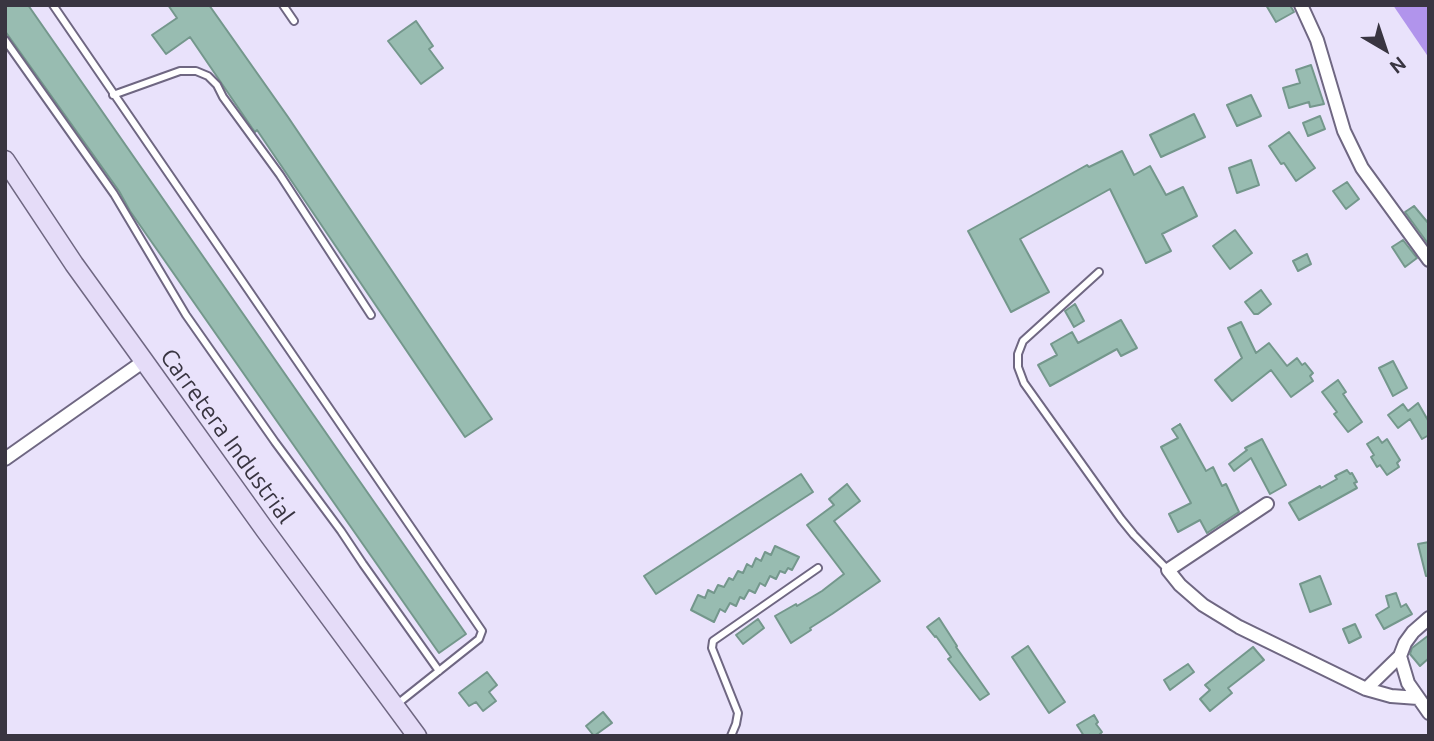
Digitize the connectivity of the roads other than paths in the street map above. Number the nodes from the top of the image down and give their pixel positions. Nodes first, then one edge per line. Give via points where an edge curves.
1 (53, 5) edge
2 (284, 5) edge
3 (1301, 5) edge
4 (294, 21) dead end
5 (5, 40) edge
6 (113, 94) junction
7 (5, 160) edge
8 (1429, 260) edge
9 (1098, 272) dead end
10 (372, 315) dead end
11 (144, 361) junction
12 (5, 459) edge
13 (1267, 504) dead end
14 (818, 568) dead end
15 (1168, 570) junction
16 (1429, 618) edge
17 (1400, 656) junction
18 (439, 671) junction
19 (1366, 689) junction
20 (1418, 698) junction
21 (395, 706) junction
22 (1429, 713) edge
23 (417, 736) edge
24 (731, 736) edge

1 - 6 lane
2 - 4 lane
3 - 8 street via 1317,40 1344,131 1362,168
5 - 18 lane via 114,194 186,315
6 - 10 lane via 180,71 208,76
6 - 18 lane via 482,631 479,639
7 - 11 main road, Carretera Industrial
9 - 15 lane via 1023,341 1018,367 1024,383 1121,519
11 - 12 street
11 - 21 main road, Carretera Industrial
13 - 15 street
14 - 24 lane via 713,641 738,713
15 - 19 street via 1222,618
16 - 17 street via 1413,632
17 - 19 street
17 - 20 street
18 - 21 lane
19 - 20 street
20 - 22 street
21 - 23 main road, Carretera Industrial

